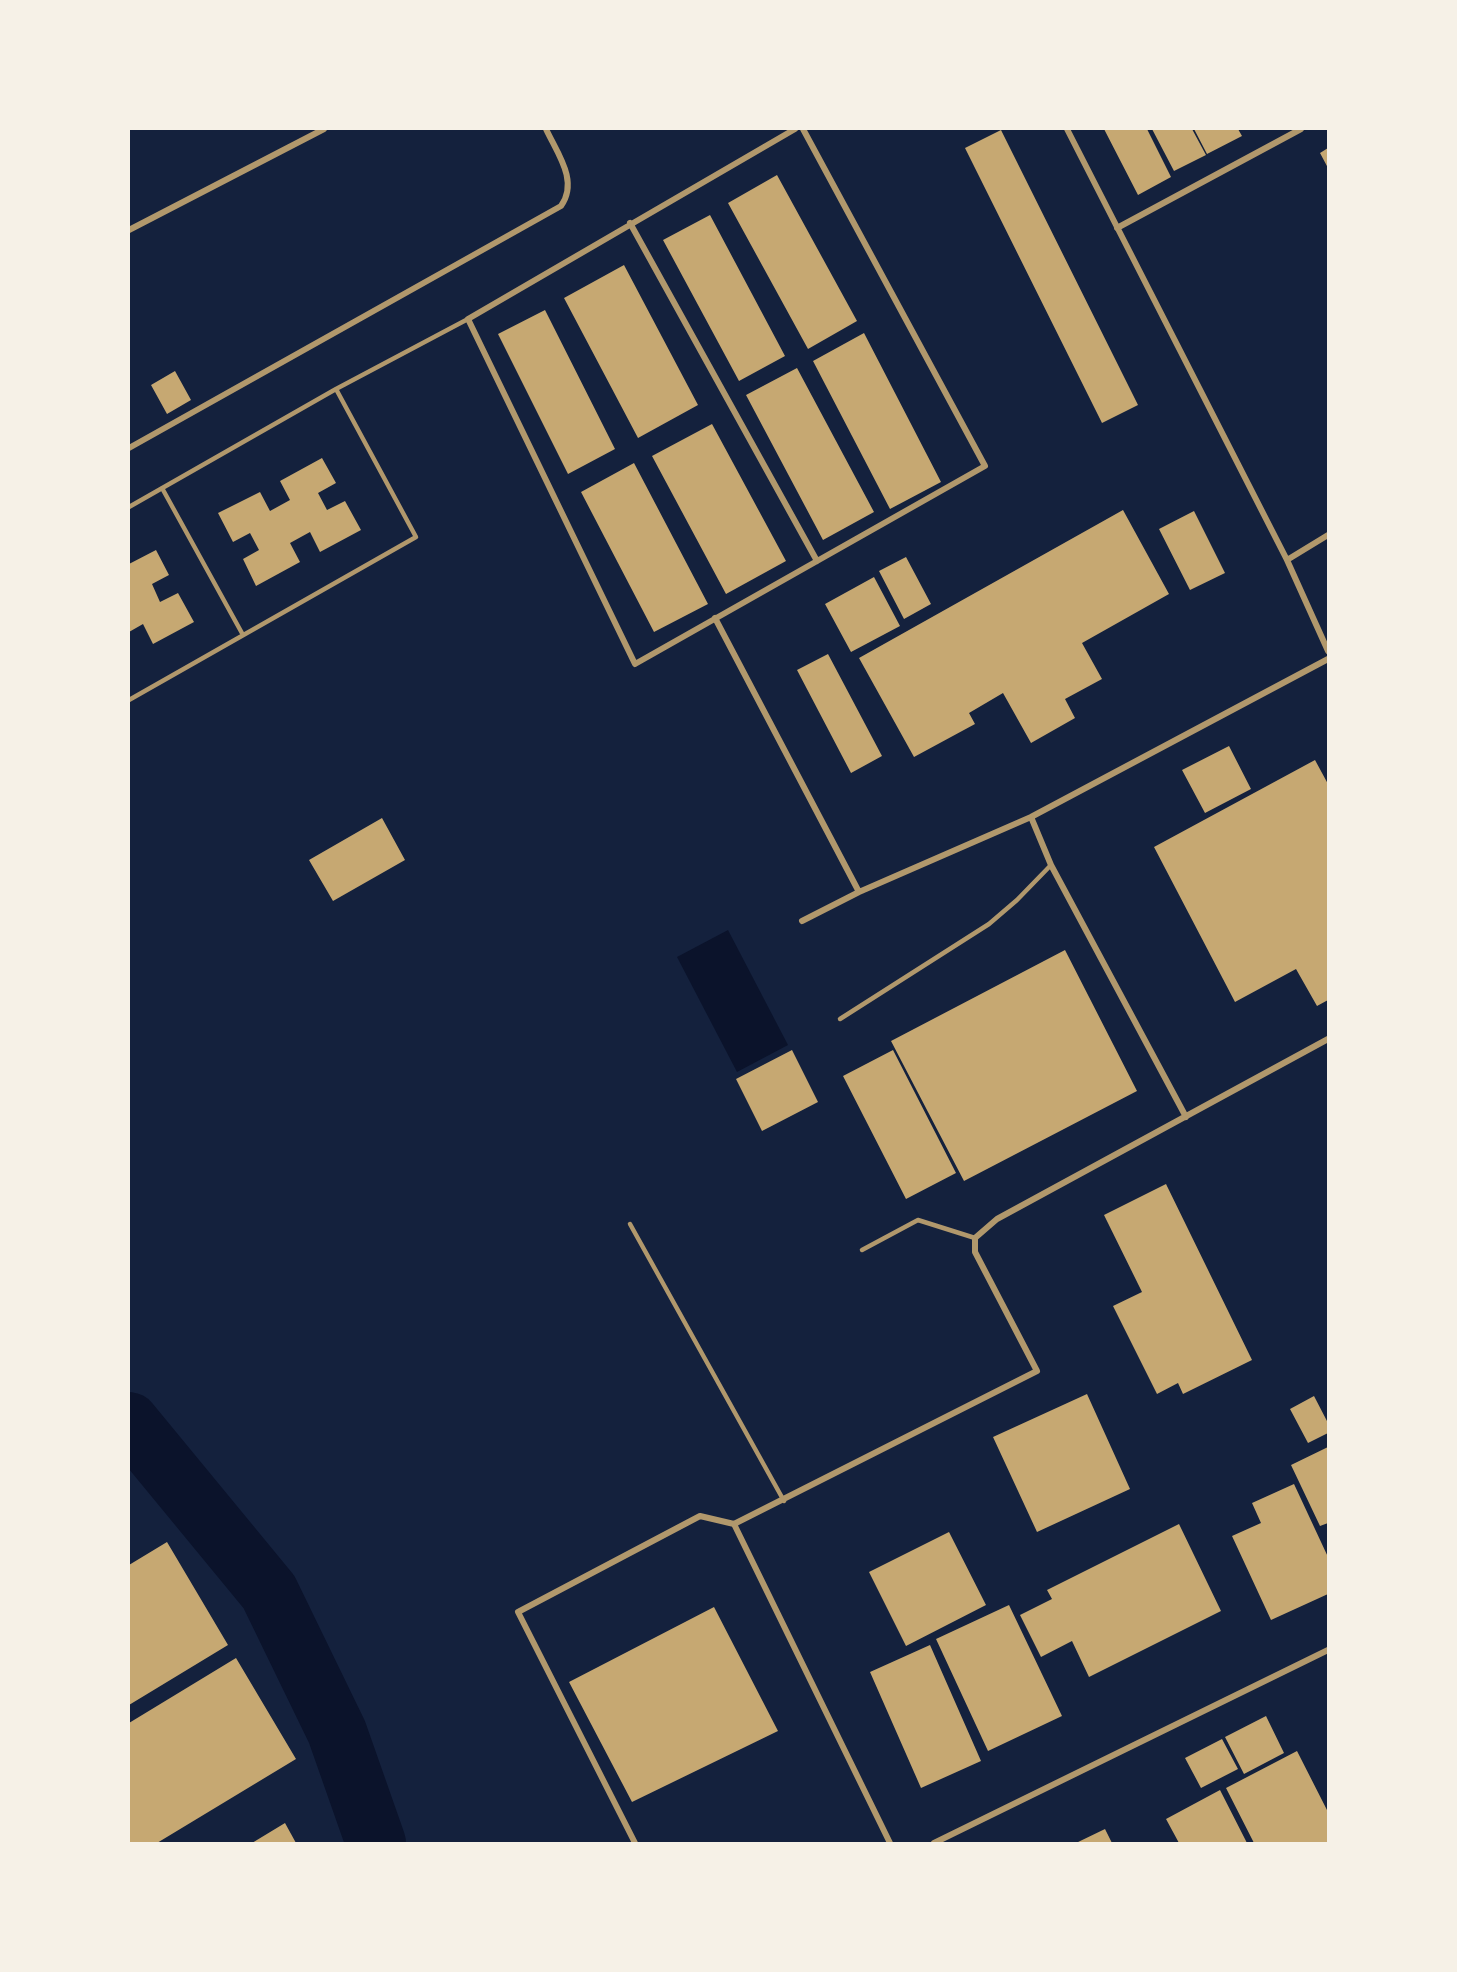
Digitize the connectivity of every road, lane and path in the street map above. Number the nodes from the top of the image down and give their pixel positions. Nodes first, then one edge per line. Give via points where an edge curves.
1 (324, 129) edge
2 (546, 129) edge
3 (795, 129) edge
4 (803, 129) edge
5 (1067, 129) edge
6 (1301, 129) edge
7 (630, 223) junction
8 (1117, 228) junction
9 (129, 230) edge
10 (468, 319) junction
11 (336, 389) junction
12 (129, 448) edge
13 (162, 488) junction
14 (129, 507) edge
15 (1328, 535) edge
16 (1287, 560) junction
17 (817, 561) junction
18 (715, 618) junction
19 (243, 635) junction
20 (1328, 651) edge
21 (1328, 659) edge
22 (129, 700) edge
23 (1031, 817) junction
24 (1051, 865) junction
25 (859, 892) junction
26 (802, 921) dead end
27 (840, 1019) dead end
28 (1328, 1039) edge
29 (1186, 1117) junction
30 (630, 1224) dead end
31 (975, 1238) junction
32 (862, 1250) dead end
33 (784, 1501) junction
34 (734, 1524) junction
35 (1328, 1650) edge
36 (635, 1843) edge
37 (890, 1843) edge
38 (934, 1843) edge

1 - 9 street
2 - 12 street via 567,174 567,197 561,206
3 - 7 street
4 - 17 street via 985,466
5 - 8 street
6 - 8 street
7 - 10 street
7 - 17 street
8 - 16 street
10 - 11 lane
10 - 18 street via 635,664
11 - 13 lane
11 - 19 lane via 416,537
13 - 14 lane
13 - 19 lane
15 - 16 street
16 - 20 street
17 - 18 street
18 - 25 street
19 - 22 lane
21 - 23 street
23 - 24 street
23 - 25 street
24 - 27 lane via 989,924
24 - 29 street
25 - 26 street
28 - 29 street
29 - 31 street via 997,1219
30 - 33 lane
31 - 32 lane via 918,1220
31 - 33 street via 975,1252 1037,1371
33 - 34 street
34 - 36 street via 700,1516 518,1612
34 - 37 street
35 - 38 street

